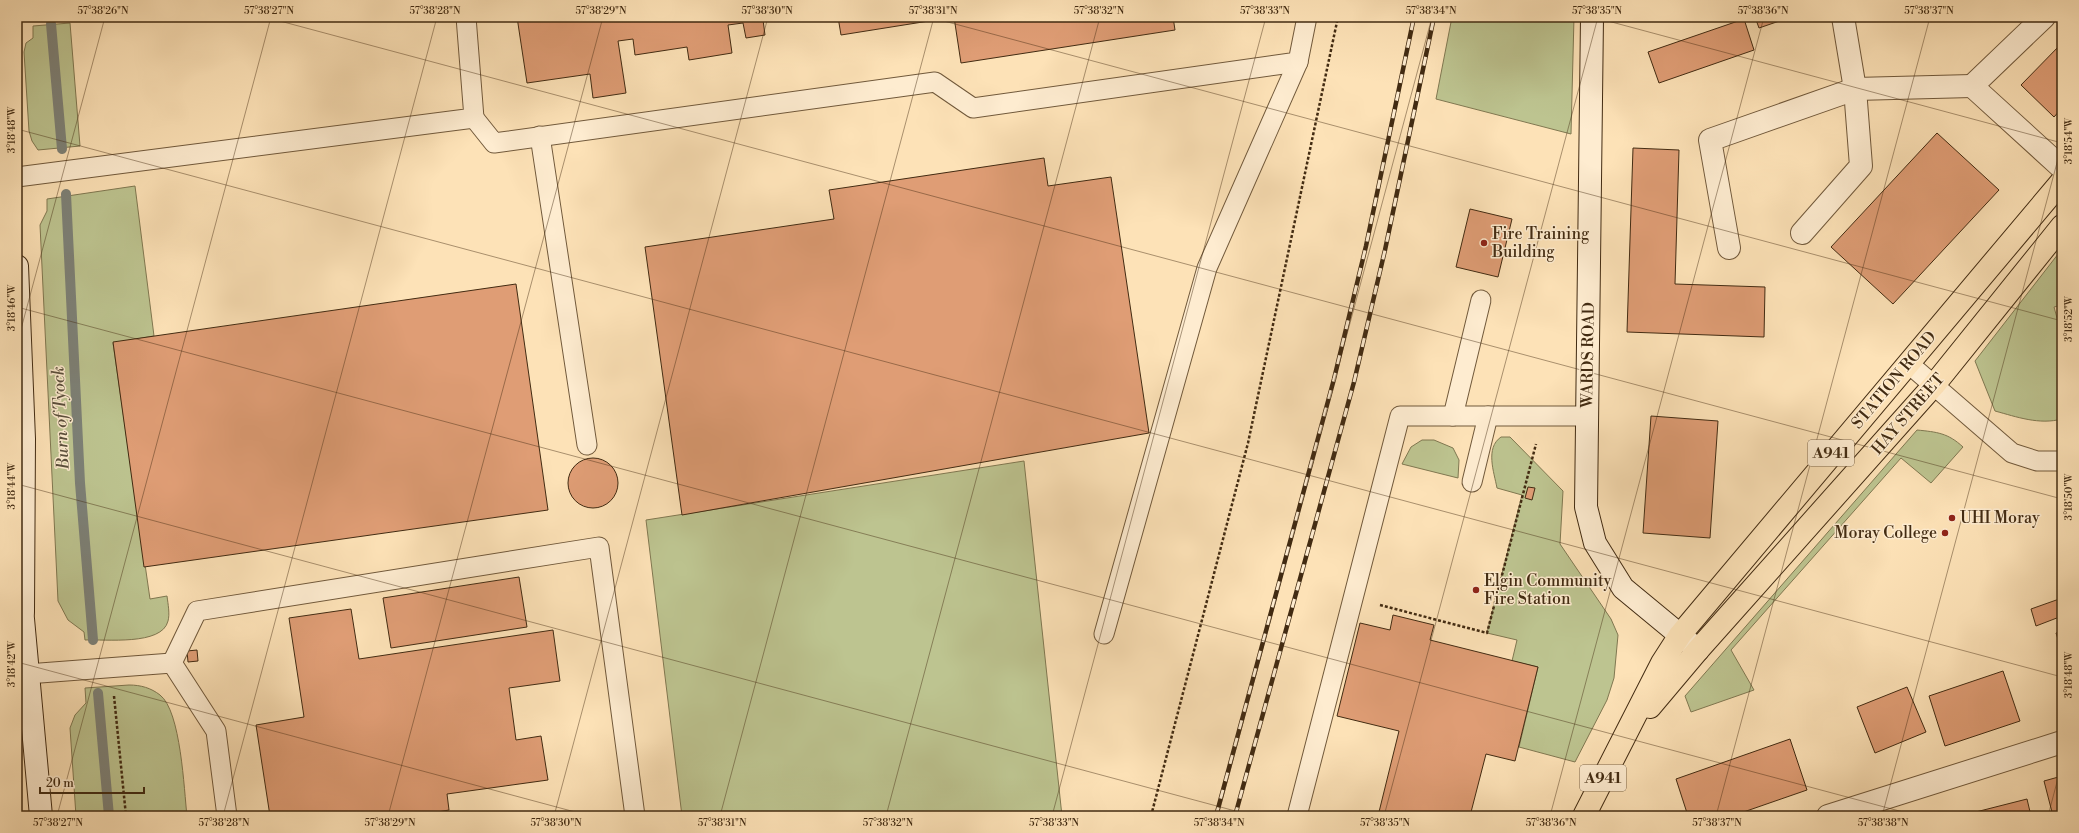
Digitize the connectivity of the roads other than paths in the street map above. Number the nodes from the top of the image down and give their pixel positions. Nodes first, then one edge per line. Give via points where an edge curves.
1 (466, 17) edge
2 (1307, 17) edge
3 (1592, 17) edge
4 (1843, 17) edge
5 (2044, 17) edge
6 (1298, 62) junction
7 (1972, 86) junction
8 (1854, 89) junction
9 (474, 118) junction
10 (540, 136) junction
11 (2062, 168) edge
12 (17, 177) edge
13 (2062, 181) edge
14 (2062, 226) edge
15 (1802, 233) dead end
16 (1730, 248) dead end
17 (17, 266) edge
18 (18, 300) edge
19 (1481, 300) dead end
20 (1908, 363) junction
21 (1934, 385) junction
22 (1453, 416) junction
23 (1488, 416) junction
24 (1587, 416) junction
25 (587, 444) dead end
26 (2062, 461) edge
27 (1472, 482) dead end
28 (17, 566) edge
29 (23, 612) junction
30 (1104, 634) dead end
31 (1680, 635) junction
32 (1698, 650) junction
33 (172, 663) junction
34 (27, 674) junction
35 (1623, 740) junction
36 (2062, 742) edge
37 (40, 816) edge
38 (226, 816) edge
39 (634, 816) edge
40 (1297, 816) edge
41 (1584, 816) edge
42 (1828, 816) edge

1 - 9 lane
2 - 6 lane
3 - 24 street, WARDS ROAD
4 - 8 street
5 - 7 street
6 - 10 lane via 973,108 935,82
6 - 30 lane via 1207,268
7 - 8 street
7 - 11 street
8 - 15 street via 1861,166
8 - 16 street via 1710,140
9 - 10 lane via 494,142
9 - 12 lane
10 - 25 lane
13 - 20 main road, STATION ROAD / A941
14 - 21 main road, HAY STREET / A941
17 - 18 street
18 - 29 street via 24,439
19 - 22 lane
20 - 21 lane
20 - 31 main road, STATION ROAD / A941
21 - 26 lane via 2012,453 2037,461
21 - 32 main road, HAY STREET / A941
22 - 23 lane
22 - 40 lane via 1400,416
23 - 24 lane
23 - 27 lane
24 - 31 street, WARDS ROAD via 1586,506 1595,543 1623,588
28 - 29 street
29 - 34 street
31 - 32 street, WARDS ROAD
31 - 35 main road, STATION ROAD / A941 via 1662,663
32 - 35 main road, STATION ROAD / A941
33 - 34 lane
33 - 38 lane via 216,731
33 - 39 lane via 197,611 599,547
34 - 37 street
35 - 41 main road, STATION ROAD / A941
36 - 42 street

